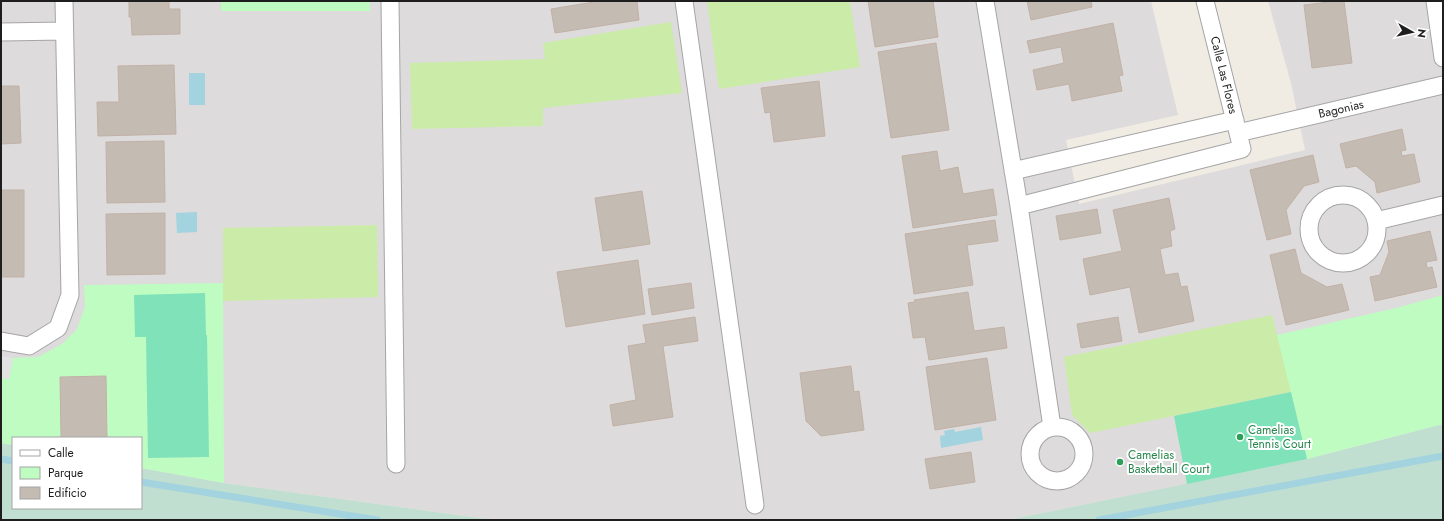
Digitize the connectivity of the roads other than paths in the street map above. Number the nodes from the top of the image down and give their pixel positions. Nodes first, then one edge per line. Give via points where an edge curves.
1 (64, 1) edge
2 (390, 1) edge
3 (684, 1) edge
4 (985, 1) edge
5 (1205, 1) edge
6 (1435, 1) edge
7 (64, 30) junction
8 (1, 32) edge
9 (1443, 58) edge
10 (1443, 85) edge
11 (1238, 134) junction
12 (1013, 171) junction
13 (1443, 205) edge
14 (1018, 206) junction
15 (1376, 221) junction
16 (1, 341) edge
17 (1052, 427) dead end
18 (396, 464) dead end
19 (755, 505) dead end

1 - 7 street
2 - 18 street
3 - 19 street
4 - 12 street
5 - 11 street, Calle Las Flores
6 - 9 street
7 - 8 street
7 - 16 street via 70,295 58,328 29,346
10 - 11 street, Bagonias
11 - 12 street
11 - 14 street
12 - 14 street
13 - 15 street
14 - 17 street
15 - 15 street via 1372,210 1365,202 1355,196 1333,195 1315,208 1308,229 1316,251 1325,258 1347,263 1358,260 1368,253 1377,232

